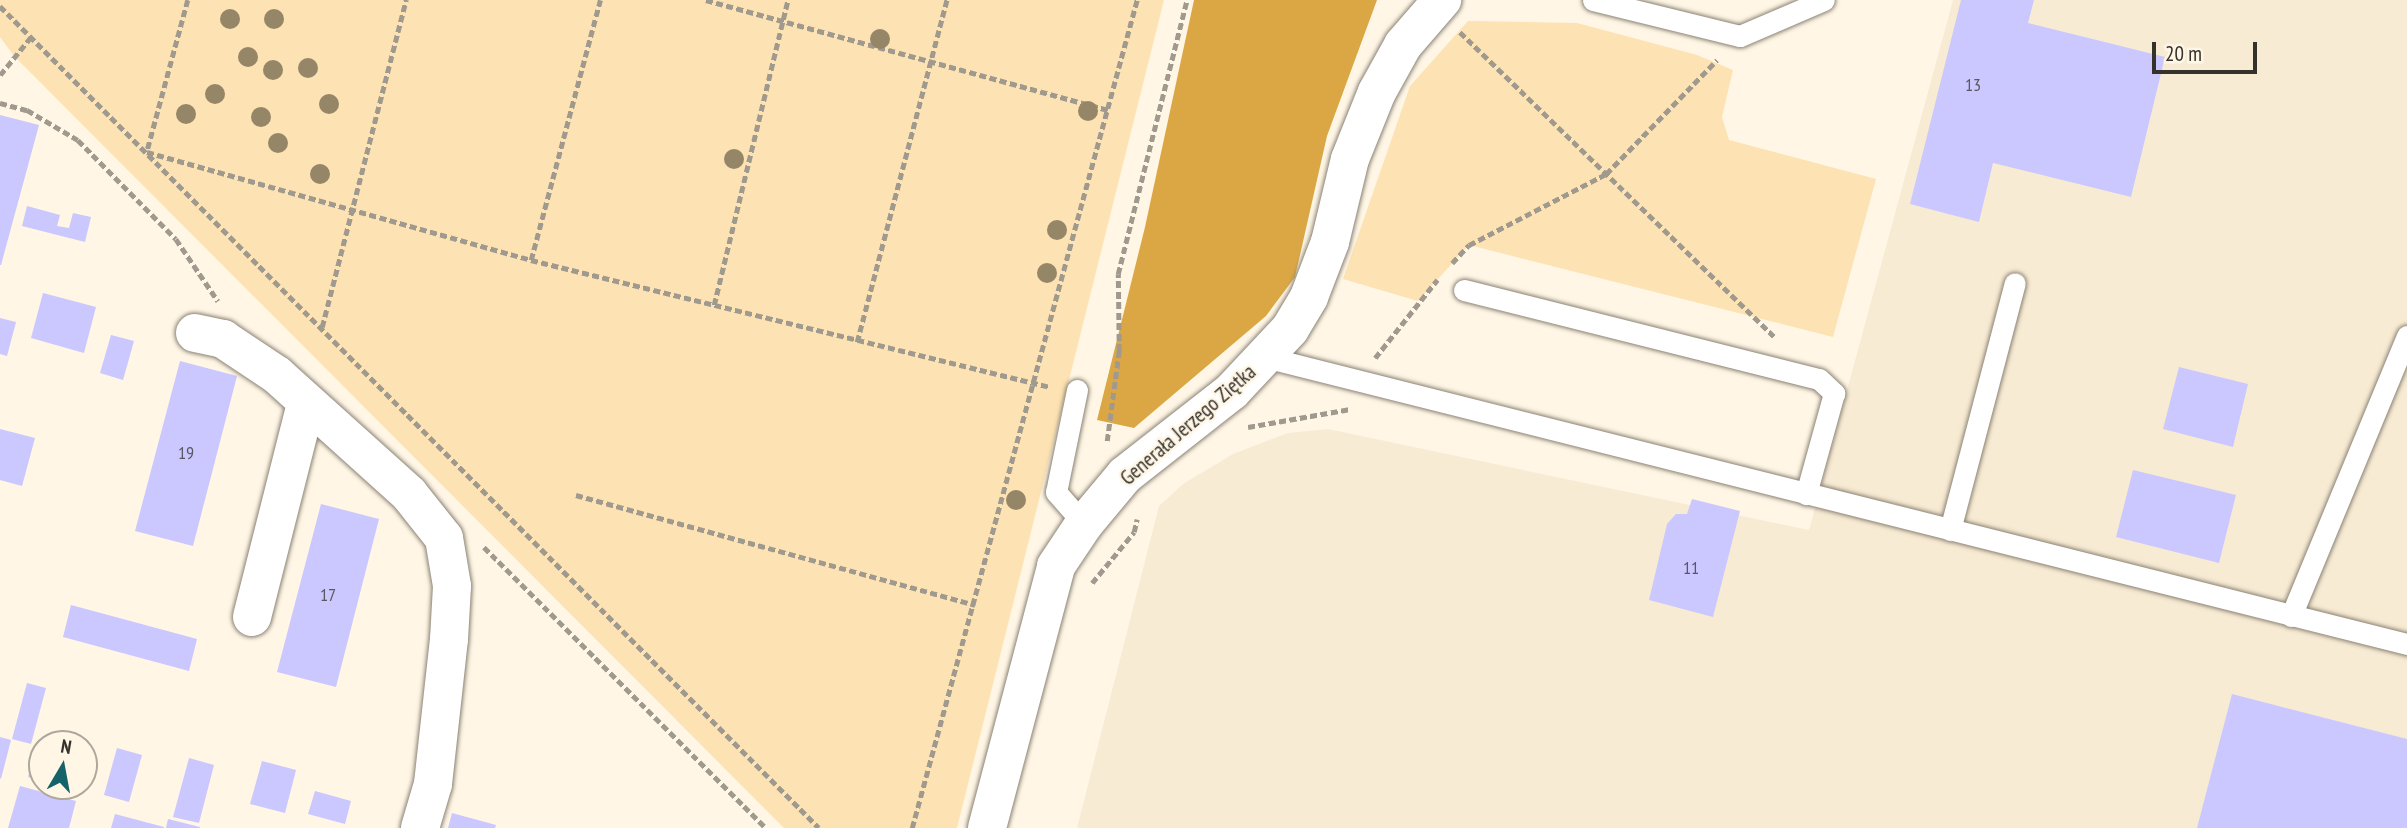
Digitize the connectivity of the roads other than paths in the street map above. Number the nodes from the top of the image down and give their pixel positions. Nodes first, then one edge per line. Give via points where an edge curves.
1 (1593, 0) edge
2 (1824, 0) edge
3 (1438, 2) edge
4 (2015, 283) dead end
5 (1464, 290) dead end
6 (195, 333) dead end
7 (2407, 336) edge
8 (1265, 357) junction
9 (1077, 390) road end
10 (306, 404) junction
11 (1806, 494) junction
12 (1084, 524) junction
13 (1950, 530) junction
14 (2291, 615) junction
15 (252, 617) dead end
16 (2407, 644) edge
17 (420, 828) edge
18 (987, 828) edge

1 - 2 lane via 1740,36
3 - 8 street, Generała Jerzego Ziętka via 1403,45 1377,92 1350,159 1330,242 1309,297
4 - 13 lane
5 - 11 lane via 1819,379 1834,393
6 - 10 street via 223,339 277,375
7 - 14 lane
8 - 11 lane
8 - 12 street, Generała Jerzego Ziętka via 1232,391 1125,475
9 - 12 lane via 1056,492
10 - 15 street
10 - 17 street via 409,494 444,538 452,586 449,639 433,784
11 - 13 lane
12 - 18 street, Generała Jerzego Ziętka via 1056,566 1045,597
13 - 14 lane
14 - 16 lane

